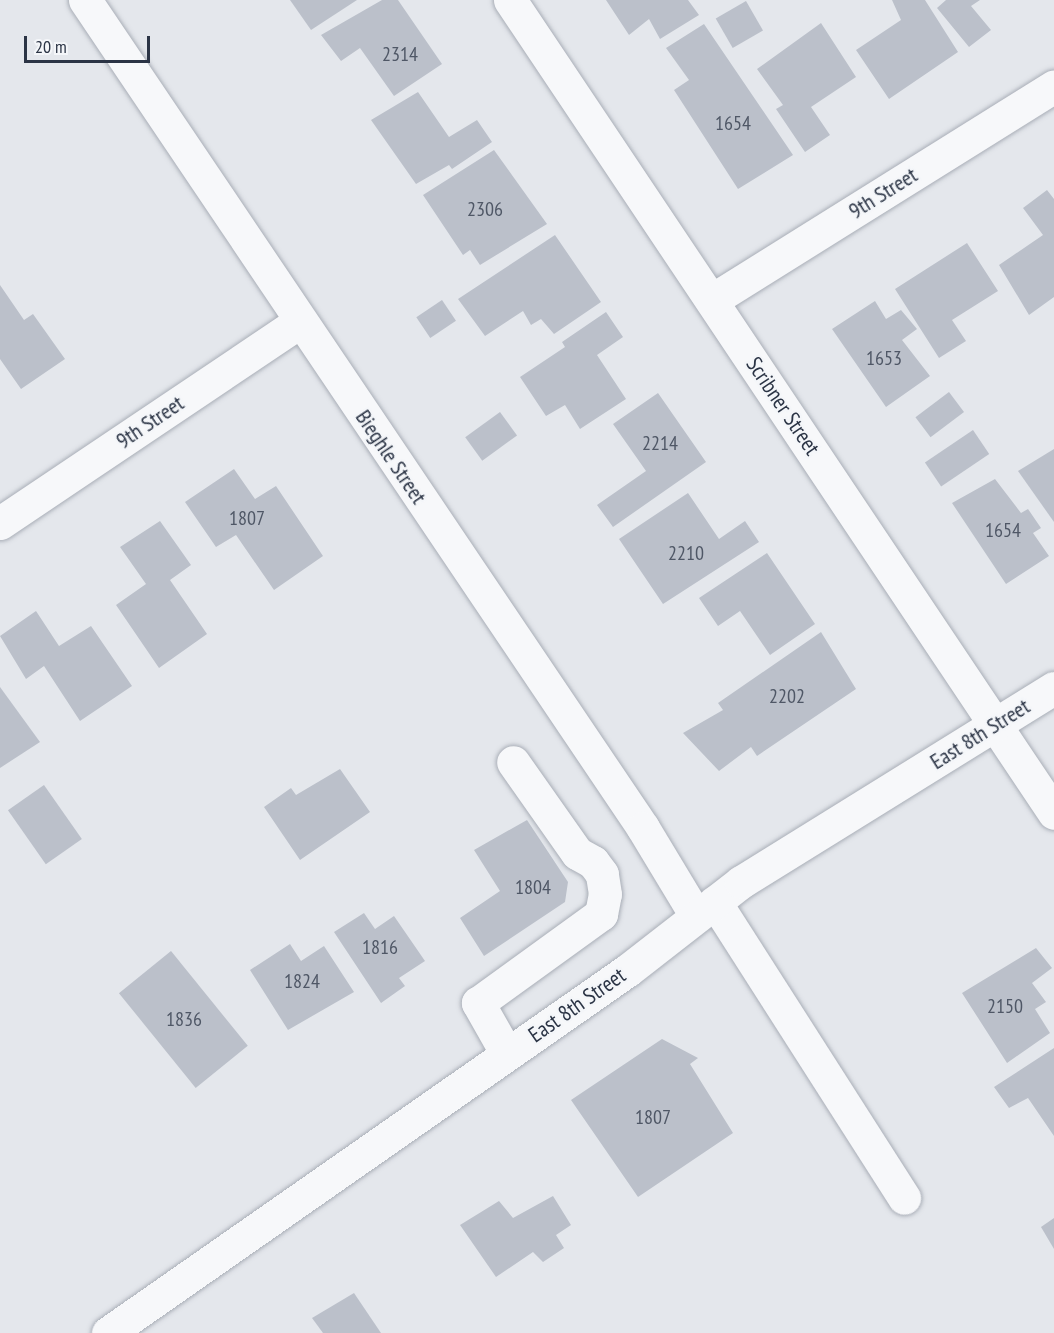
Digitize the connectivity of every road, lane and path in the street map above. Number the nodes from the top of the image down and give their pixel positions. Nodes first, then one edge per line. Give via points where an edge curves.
1 (85, 0) edge
2 (510, 0) edge
3 (1054, 86) edge
4 (712, 300) junction
5 (299, 322) junction
6 (0, 523) edge
7 (1054, 688) edge
8 (994, 725) junction
9 (513, 762) dead end
10 (1054, 813) edge
11 (706, 909) junction
12 (507, 1054) junction
13 (904, 1198) dead end
14 (108, 1333) edge

1 - 5 street, Bieghle Street
2 - 4 street, Scribner Street
3 - 4 street, 9th Street
4 - 8 street, Scribner Street
5 - 6 street, 9th Street
5 - 11 street, Bieghle Street via 644,828
7 - 8 street, East 8th Street
8 - 10 street, Scribner Street
8 - 11 street, East 8th Street via 823,829
9 - 12 street via 577,853 593,862 602,874 605,894 601,914 478,1003
11 - 12 street, East 8th Street via 628,970
11 - 13 street, Bieghle Street
12 - 14 street, East 8th Street

